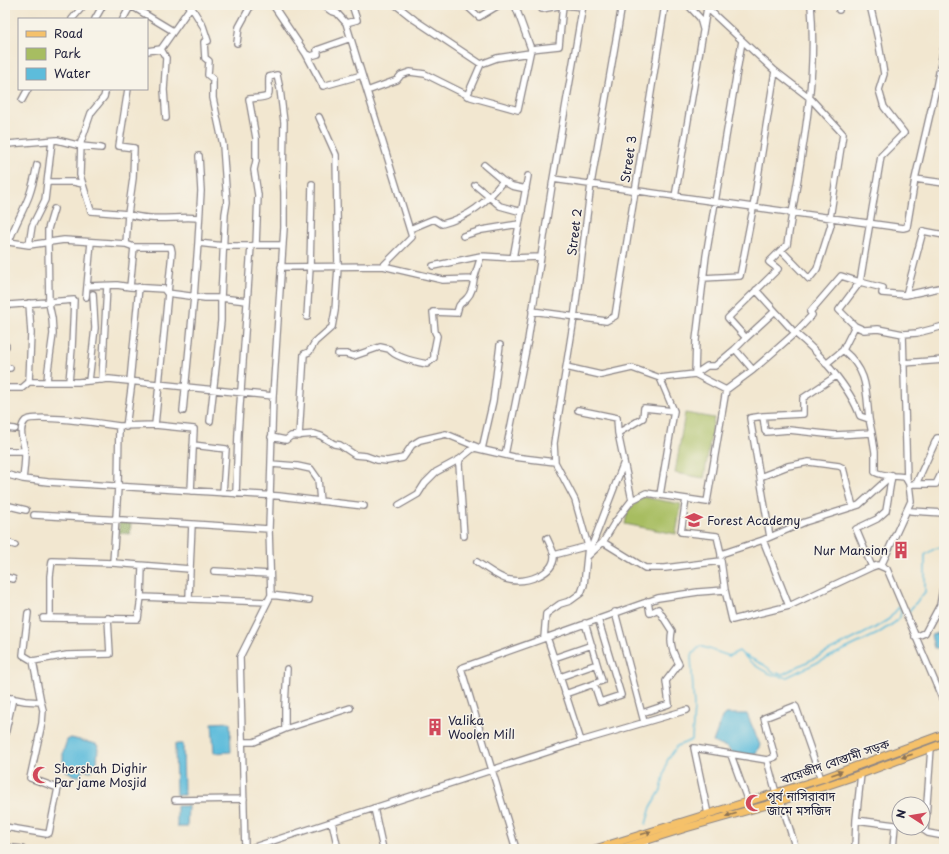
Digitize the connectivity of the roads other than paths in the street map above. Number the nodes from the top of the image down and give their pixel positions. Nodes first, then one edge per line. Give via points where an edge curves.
1 (84, 5) edge
2 (103, 5) edge
3 (131, 5) edge
4 (191, 5) edge
5 (251, 5) edge
6 (273, 5) edge
7 (323, 5) edge
8 (352, 5) edge
9 (396, 5) edge
10 (466, 5) edge
11 (500, 5) edge
12 (515, 5) edge
13 (542, 5) edge
14 (563, 5) edge
15 (622, 5) edge
16 (664, 5) edge
17 (688, 5) edge
18 (811, 5) edge
19 (870, 5) edge
20 (583, 6) edge
21 (706, 6) edge
22 (73, 18) edge
23 (96, 18) edge
24 (124, 18) edge
25 (346, 23) junction
26 (173, 31) junction
27 (704, 31) junction
28 (351, 38) junction
29 (742, 41) junction
30 (237, 42) dead end
31 (944, 47) edge
32 (161, 49) junction
33 (148, 51) edge
34 (530, 51) junction
35 (306, 54) junction
36 (481, 64) junction
37 (775, 71) junction
38 (362, 75) junction
39 (936, 88) junction
40 (27, 90) edge
41 (106, 90) edge
42 (128, 90) edge
43 (944, 90) edge
44 (367, 91) junction
45 (467, 96) junction
46 (810, 98) junction
47 (22, 100) dead end
48 (319, 117) dead end
49 (166, 118) dead end
50 (52, 141) junction
51 (8, 144) dead end
52 (81, 146) junction
53 (101, 148) dead end
54 (199, 156) dead end
55 (37, 165) dead end
56 (484, 165) dead end
57 (528, 176) dead end
58 (553, 179) junction
59 (915, 180) junction
60 (503, 181) junction
61 (48, 182) junction
62 (944, 183) edge
63 (83, 184) junction
64 (312, 184) dead end
65 (591, 184) junction
66 (475, 185) dead end
67 (526, 189) junction
68 (635, 191) junction
69 (675, 197) junction
70 (490, 198) junction
71 (715, 202) junction
72 (753, 208) junction
73 (54, 209) dead end
74 (522, 212) junction
75 (791, 213) junction
76 (128, 214) junction
77 (199, 218) junction
78 (830, 218) junction
79 (870, 223) junction
80 (519, 224) junction
81 (410, 229) junction
82 (944, 235) edge
83 (463, 236) dead end
84 (48, 242) junction
85 (90, 242) junction
86 (198, 243) junction
87 (29, 244) junction
88 (126, 244) junction
89 (254, 245) junction
90 (283, 245) junction
91 (224, 246) junction
92 (134, 247) junction
93 (781, 250) junction
94 (481, 256) junction
95 (540, 257) junction
96 (513, 258) junction
97 (383, 266) junction
98 (433, 266) dead end
99 (281, 267) junction
100 (310, 267) junction
101 (338, 267) junction
102 (703, 278) junction
103 (474, 279) junction
104 (860, 282) junction
105 (87, 286) junction
106 (107, 286) junction
107 (130, 287) junction
108 (139, 287) junction
109 (944, 287) edge
110 (756, 290) junction
111 (167, 293) junction
112 (93, 294) dead end
113 (906, 295) junction
114 (86, 297) dead end
115 (194, 297) junction
116 (221, 298) junction
117 (247, 300) junction
118 (49, 302) junction
119 (29, 303) junction
120 (9, 305) dead end
121 (532, 311) junction
122 (776, 311) junction
123 (307, 318) dead end
124 (574, 318) junction
125 (855, 326) junction
126 (944, 326) edge
127 (795, 333) junction
128 (903, 334) junction
129 (746, 338) junction
130 (500, 345) dead end
131 (735, 349) junction
132 (843, 350) junction
133 (338, 354) dead end
134 (944, 360) edge
135 (904, 363) junction
136 (826, 364) junction
137 (566, 367) junction
138 (753, 370) junction
139 (695, 374) junction
140 (836, 376) junction
141 (660, 378) junction
142 (102, 380) junction
143 (89, 381) junction
144 (30, 382) junction
145 (48, 382) junction
146 (69, 382) junction
147 (131, 382) junction
148 (159, 385) junction
149 (5, 388) edge
150 (185, 388) junction
151 (213, 390) junction
152 (726, 390) junction
153 (241, 393) junction
154 (273, 396) junction
155 (578, 410) dead end
156 (183, 411) dead end
157 (674, 411) junction
158 (763, 416) junction
159 (870, 419) junction
160 (210, 421) dead end
161 (119, 426) junction
162 (155, 426) junction
163 (126, 427) junction
164 (5, 428) edge
165 (15, 429) dead end
166 (618, 433) junction
167 (872, 433) junction
168 (299, 436) junction
169 (272, 437) junction
170 (944, 438) edge
171 (193, 445) junction
172 (482, 449) junction
173 (5, 451) edge
174 (25, 451) junction
175 (505, 455) junction
176 (460, 459) junction
177 (555, 462) junction
178 (624, 462) junction
179 (271, 464) junction
180 (944, 468) edge
181 (5, 474) edge
182 (892, 475) junction
183 (760, 476) junction
184 (23, 479) junction
185 (944, 481) edge
186 (908, 482) junction
187 (916, 484) junction
188 (936, 484) junction
189 (118, 487) junction
190 (191, 491) junction
191 (223, 493) junction
192 (236, 494) junction
193 (660, 495) junction
194 (270, 496) junction
195 (686, 499) junction
196 (320, 500) junction
197 (632, 500) junction
198 (5, 504) edge
199 (399, 505) dead end
200 (364, 506) dead end
201 (853, 507) junction
202 (26, 510) dead end
203 (911, 511) dead end
204 (944, 513) edge
205 (34, 515) dead end
206 (116, 519) junction
207 (192, 524) junction
208 (269, 529) junction
209 (464, 536) dead end
210 (770, 537) junction
211 (547, 538) dead end
212 (763, 540) junction
213 (5, 542) edge
214 (603, 542) junction
215 (15, 545) dead end
216 (588, 546) junction
217 (721, 554) junction
218 (554, 556) junction
219 (722, 561) junction
220 (477, 562) dead end
221 (113, 563) junction
222 (142, 566) junction
223 (872, 566) junction
224 (881, 566) junction
225 (190, 569) junction
226 (214, 571) dead end
227 (270, 574) junction
228 (5, 577) edge
229 (13, 579) dead end
230 (944, 582) edge
231 (725, 590) junction
232 (271, 595) junction
233 (141, 597) junction
234 (189, 599) junction
235 (309, 600) dead end
236 (648, 601) junction
237 (267, 602) junction
238 (942, 605) edge
239 (789, 606) junction
240 (615, 612) junction
241 (28, 613) dead end
242 (43, 618) dead end
243 (50, 618) junction
244 (108, 618) junction
245 (598, 619) junction
246 (585, 623) junction
247 (916, 637) junction
248 (546, 638) junction
249 (592, 645) junction
250 (554, 658) junction
251 (33, 661) junction
252 (597, 664) junction
253 (287, 669) dead end
254 (560, 677) junction
255 (594, 684) junction
256 (566, 694) junction
257 (5, 697) edge
258 (13, 698) junction
259 (41, 702) junction
260 (944, 703) edge
261 (350, 708) dead end
262 (687, 710) dead end
263 (642, 713) junction
264 (644, 722) junction
265 (285, 729) junction
266 (944, 734) edge
267 (5, 735) edge
268 (581, 741) junction
269 (243, 742) junction
270 (944, 743) edge
271 (931, 748) junction
272 (731, 755) junction
273 (767, 760) junction
274 (492, 769) junction
275 (861, 774) junction
276 (821, 779) junction
277 (776, 793) junction
278 (244, 799) junction
279 (175, 800) dead end
280 (781, 801) junction
281 (748, 802) junction
282 (374, 808) junction
283 (708, 814) junction
284 (856, 820) junction
285 (332, 822) junction
286 (5, 827) edge
287 (944, 836) edge
288 (645, 841) junction
289 (5, 847) edge
290 (22, 849) edge
291 (245, 849) edge
292 (248, 849) edge
293 (338, 849) edge
294 (382, 849) edge
295 (516, 849) edge
296 (595, 849) edge
297 (618, 849) edge
298 (648, 849) edge
299 (796, 849) edge
300 (855, 849) edge
301 (893, 849) edge

1 - 22 street
2 - 23 street
3 - 24 street
3 - 26 street
4 - 26 street
4 - 91 street via 208,41 204,42 205,58 209,60 208,76 213,79 223,145 227,202 224,214
5 - 30 street via 239,27
6 - 35 street
7 - 25 street via 331,12 337,13
8 - 25 street via 357,20
9 - 36 street
10 - 11 street via 479,17
12 - 34 street
13 - 14 street via 542,9
14 - 20 street
14 - 34 street via 559,46
15 - 65 street, Street 2
16 - 68 street, Street 3
17 - 27 street via 700,18
18 - 46 street via 813,28
19 - 79 street via 884,74 879,90 884,107 904,133 881,156
20 - 58 street
21 - 27 street
21 - 29 street
25 - 28 street
26 - 32 street
27 - 69 street
28 - 35 street via 317,50 318,54
28 - 38 street
29 - 37 street
29 - 71 street
31 - 39 street
32 - 33 street
32 - 49 street via 166,58
34 - 36 street
34 - 45 street via 518,110
35 - 38 street via 323,86
36 - 45 street
37 - 46 street
37 - 72 street
38 - 44 street
39 - 43 street
39 - 59 street
40 - 47 street
41 - 52 street via 104,97 91,113
42 - 76 street via 119,146 134,148
44 - 45 street via 397,80 401,75 410,72 424,74
44 - 81 street
46 - 75 street
46 - 78 street via 843,134
48 - 101 street via 336,155
50 - 51 street
50 - 52 street
50 - 61 street
52 - 53 street
52 - 63 street via 80,175
54 - 77 street
55 - 87 street via 29,196 9,242
56 - 60 street
57 - 67 street
58 - 65 street
58 - 95 street
59 - 62 street
59 - 79 street via 907,227
60 - 67 street
60 - 70 street
61 - 63 street
61 - 87 street via 46,200 32,226
63 - 76 street via 91,211
64 - 100 street
65 - 68 street
65 - 124 street, Street 2
66 - 70 street
67 - 74 street
68 - 69 street
68 - 124 street, Street 3 via 615,316 606,321
69 - 71 street
70 - 74 street via 500,206
70 - 81 street via 475,210 452,221 442,224 432,220
71 - 72 street
71 - 102 street
72 - 75 street
72 - 102 street via 740,276
73 - 84 street via 48,229
74 - 80 street
75 - 78 street
75 - 93 street via 787,245
76 - 77 street via 172,219
76 - 88 street
77 - 86 street
78 - 79 street
78 - 93 street via 831,225 822,255 817,269 809,279
79 - 104 street
80 - 83 street
80 - 96 street
81 - 97 street via 412,237
82 - 113 street via 923,231
84 - 85 street
84 - 87 street
84 - 118 street
85 - 88 street
85 - 105 street
86 - 91 street
86 - 115 street
88 - 92 street
89 - 90 street
89 - 90 street via 258,195 254,170 256,138 249,99 267,97 270,90 269,77 277,75 284,122
89 - 91 street
89 - 117 street
90 - 99 street
91 - 116 street
92 - 107 street
92 - 111 street via 171,247
93 - 110 street via 769,262 778,269
94 - 96 street
94 - 98 street
94 - 103 street
95 - 96 street
95 - 121 street
97 - 101 street
97 - 103 street via 443,280
99 - 100 street
99 - 154 street
100 - 101 street
100 - 123 street
101 - 168 street via 332,327 315,342 309,352 304,354
102 - 139 street
103 - 133 street via 471,292 459,304 457,313 433,312 437,336 434,358 428,364 392,353 389,349 380,348 354,356
104 - 113 street via 883,288 882,293
104 - 125 street via 839,310
104 - 127 street via 841,276
105 - 106 street
105 - 114 street
106 - 107 street
106 - 142 street
107 - 108 street
108 - 111 street via 164,290
108 - 147 street
109 - 113 street
110 - 122 street
110 - 129 street via 728,318
111 - 115 street
111 - 148 street
112 - 143 street via 95,328
115 - 116 street
115 - 150 street
116 - 117 street
116 - 151 street via 222,321
117 - 153 street
118 - 119 street
118 - 145 street via 53,334
118 - 146 street via 74,300
119 - 120 street
119 - 144 street
121 - 124 street
121 - 175 street
122 - 127 street
122 - 129 street
124 - 137 street, Street 2
125 - 128 street via 864,330 878,329
125 - 132 street
126 - 128 street
127 - 136 street via 804,339
127 - 138 street
128 - 135 street
129 - 131 street
130 - 172 street via 493,401
131 - 138 street
131 - 139 street via 715,366 707,366
132 - 136 street
132 - 159 street via 861,370
134 - 135 street
135 - 186 street
136 - 140 street
137 - 141 street via 601,375 632,368
137 - 177 street, Street 2 via 554,443
138 - 152 street
139 - 141 street
139 - 152 street
140 - 158 street via 803,398 803,414
140 - 159 street via 852,397 860,416
141 - 157 street
142 - 143 street
142 - 147 street
143 - 146 street
144 - 145 street
144 - 149 street via 22,388
145 - 146 street
147 - 148 street
147 - 163 street
148 - 150 street
148 - 162 street
150 - 151 street
150 - 156 street
151 - 153 street
151 - 160 street
152 - 195 street via 707,502
153 - 154 street
153 - 192 street
154 - 169 street
155 - 166 street via 617,418
157 - 166 street via 644,408 643,418
157 - 193 street
158 - 167 street via 766,432 789,430 835,434
158 - 183 street via 750,419
159 - 167 street
161 - 163 street
161 - 174 street via 84,421 28,419 23,425
161 - 189 street
162 - 163 street
162 - 171 street via 194,429
164 - 165 street
166 - 178 street
167 - 182 street via 876,452 875,472 884,476
168 - 169 street via 291,436 286,440
168 - 172 street via 315,434 355,455 387,461 404,458 412,445 420,440 446,434
169 - 179 street
170 - 187 street via 937,438
171 - 190 street
171 - 191 street via 226,449
172 - 175 street
172 - 176 street via 475,448
173 - 174 street
174 - 184 street
175 - 177 street
176 - 199 street via 436,472 418,494
176 - 209 street via 458,464
177 - 216 street via 575,500
178 - 197 street
178 - 214 street via 588,556
179 - 194 street
179 - 196 street via 311,469 318,479
180 - 188 street
181 - 184 street
182 - 186 street via 905,477
182 - 201 street via 860,505
182 - 223 street via 886,511 877,519 856,529
183 - 201 street via 809,462 839,466 843,468
183 - 210 street
184 - 189 street
185 - 188 street
186 - 187 street
186 - 224 street via 911,500
187 - 188 street
189 - 190 street
189 - 206 street
190 - 191 street
191 - 192 street
192 - 194 street
193 - 195 street
193 - 197 street via 646,493
194 - 196 street
194 - 208 street
195 - 217 street via 680,532 716,536
196 - 200 street
197 - 214 street
198 - 202 street
201 - 210 street via 805,522
203 - 204 street
205 - 206 street
206 - 207 street
206 - 221 street
207 - 208 street
207 - 225 street
208 - 227 street
210 - 212 street
211 - 218 street
212 - 217 street
212 - 239 street
213 - 215 street
214 - 219 street via 645,568
216 - 218 street
216 - 248 street via 581,592 546,614
217 - 219 street
218 - 220 street via 543,574 531,579 509,580
219 - 231 street
221 - 222 street
221 - 243 street via 52,561
222 - 225 street
222 - 233 street
223 - 224 street
223 - 239 street
224 - 247 street via 886,569
225 - 234 street
226 - 227 street
227 - 232 street
228 - 229 street
230 - 238 street
231 - 236 street via 676,594
231 - 239 street via 732,620
232 - 235 street
232 - 237 street
233 - 234 street
233 - 244 street via 138,619
234 - 237 street
236 - 240 street
236 - 263 street via 650,613 658,609 672,631 672,650 679,664 666,681 669,704
237 - 269 street via 240,657
238 - 247 street via 925,633
240 - 245 street
240 - 263 street
241 - 251 street via 23,655
242 - 243 street
243 - 244 street
244 - 251 street via 110,654 67,655
245 - 246 street
245 - 255 street via 621,695 600,702
246 - 248 street
246 - 249 street
247 - 260 street
248 - 250 street
248 - 274 street via 462,668
249 - 250 street
249 - 252 street
250 - 254 street
251 - 259 street
252 - 254 street
252 - 255 street via 602,681
253 - 265 street
254 - 256 street
255 - 256 street
256 - 268 street
257 - 258 street
258 - 259 street
258 - 267 street
259 - 286 street via 42,723 30,778 58,788 49,833
261 - 265 street
262 - 264 street
263 - 264 street
264 - 268 street
265 - 269 street via 254,742
276 -> 266 main road, বায়েজীদ বোস্তামী সড়ক
268 - 274 street
269 - 278 street
270 - 271 main road, বায়েজীদ বোস্তামী সড়ক
271 -> 275 main road, বায়েজীদ বোস্তামী সড়ক
271 - 287 street via 925,831
272 - 273 street
272 - 281 street
272 - 283 street via 694,748
273 - 276 street via 775,757 764,718 796,707
273 - 277 street
274 - 282 street
274 - 295 street
275 - 280 main road, বায়েজীদ বোস্তামী সড়ক
275 - 284 street
276 - 277 main road, বায়েজীদ বোস্তামী সড়ক
277 - 281 main road, বায়েজীদ বোস্তামী সড়ক
278 - 279 street
278 - 291 street
280 -> 288 main road, বায়েজীদ বোস্তামী সড়ক
280 - 299 street
281 - 283 main road, বায়েজীদ বোস্তামী সড়ক
282 - 285 street
282 - 294 street
296 -> 283 main road, বায়েজীদ বোস্তামী সড়ক
284 - 300 street
284 - 301 street via 895,825
285 - 292 street
285 - 293 street
288 - 297 main road, বায়েজীদ বোস্তামী সড়ক
288 - 298 street
289 - 290 street

